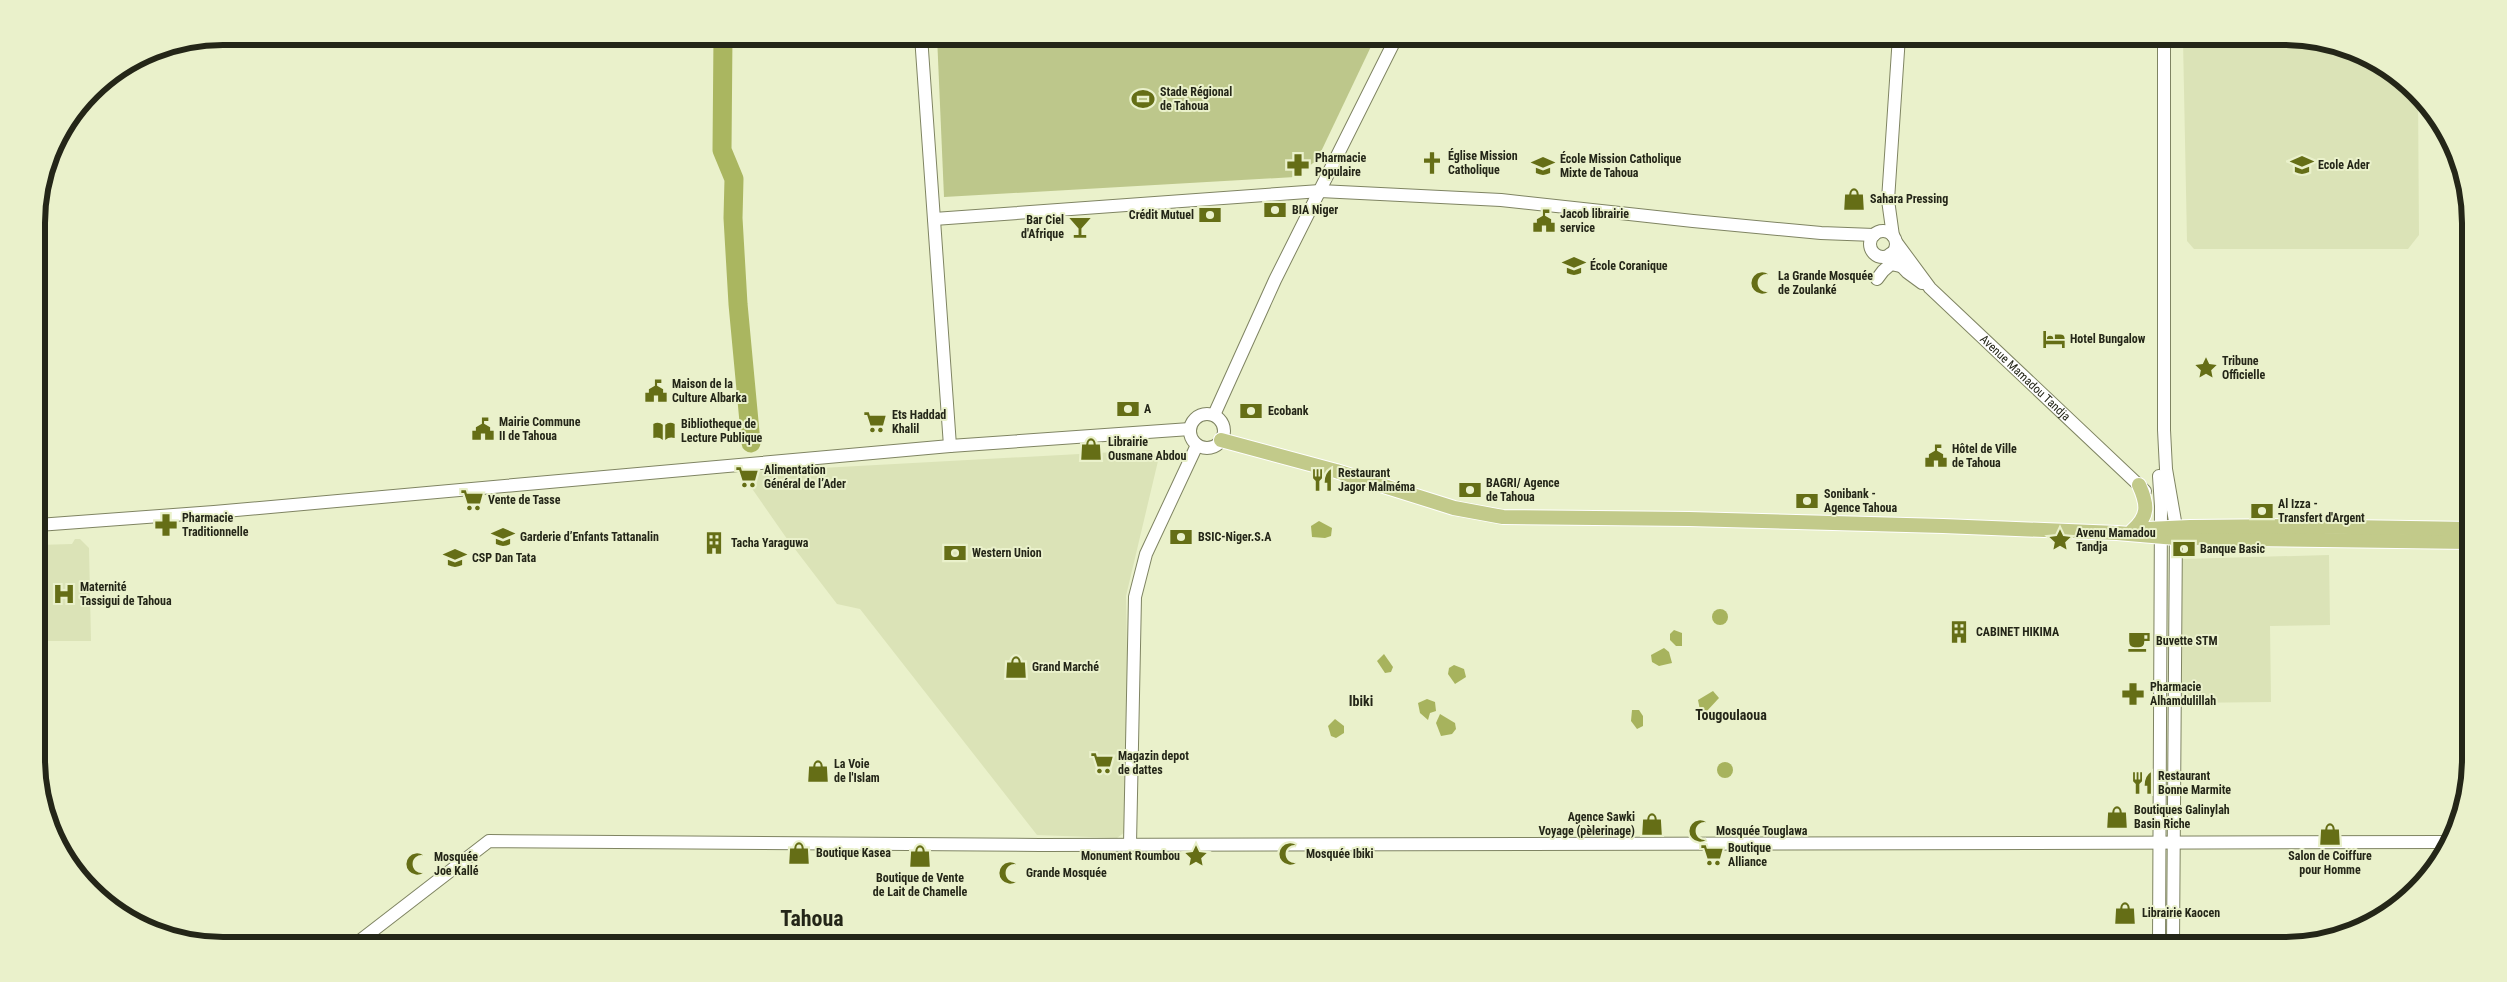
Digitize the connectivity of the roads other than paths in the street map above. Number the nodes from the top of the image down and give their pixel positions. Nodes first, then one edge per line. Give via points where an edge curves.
1 (922, 45) edge
2 (1393, 45) edge
3 (1898, 45) edge
4 (2157, 45) edge
5 (2164, 45) edge
6 (1320, 191) junction
7 (1888, 200) junction
8 (934, 219) junction
9 (1874, 238) junction
10 (1894, 239) junction
11 (1890, 254) junction
12 (1900, 266) junction
13 (1877, 279) dead end
14 (1930, 288) junction
15 (1214, 416) junction
16 (1190, 429) junction
17 (1221, 440) junction
18 (1197, 445) junction
19 (950, 446) junction
20 (2139, 485) junction
21 (2161, 506) junction
22 (45, 524) edge
23 (2462, 529) edge
24 (2132, 531) junction
25 (2160, 532) junction
26 (2176, 532) junction
27 (2117, 533) junction
28 (2462, 542) edge
29 (2173, 842) junction
30 (2442, 842) edge
31 (2159, 843) junction
32 (1130, 844) junction
33 (365, 937) edge
34 (2159, 937) edge
35 (2173, 937) edge

1 - 8 street
2 - 6 street
3 - 7 street
4 - 21 street via 2155,348
5 - 26 street via 2164,430 2166,469
6 - 8 street
6 - 9 street via 1501,200
6 - 15 street via 1275,280
7 - 9 street
7 - 10 street
8 - 19 street
9 - 10 street via 1886,232
9 - 11 street via 1879,256
10 - 11 street via 1895,249
10 - 14 street, Avenue Mamadou Tandja
11 - 12 street
12 - 13 street via 1891,264
12 - 14 street
14 - 20 street, Avenue Mamadou Tandja
15 - 16 street via 1198,416
15 - 17 street via 1224,429
16 - 18 street
16 - 19 street
17 - 18 street via 1207,448
17 - 27 main road via 1454,508 1503,517 1688,519
18 - 32 street via 1146,554 1135,597
19 - 22 street
20 - 21 street, Avenue Mamadou Tandja
20 - 24 main road via 2146,510 2142,522
21 - 25 street
23 - 26 main road
24 - 25 main road
24 - 27 main road
25 - 26 main road
25 - 27 main road
25 - 31 street
26 - 28 main road
26 - 29 street
29 - 30 street
29 - 31 street
29 - 35 street
31 - 32 street
31 - 34 street
32 - 33 street via 489,840

